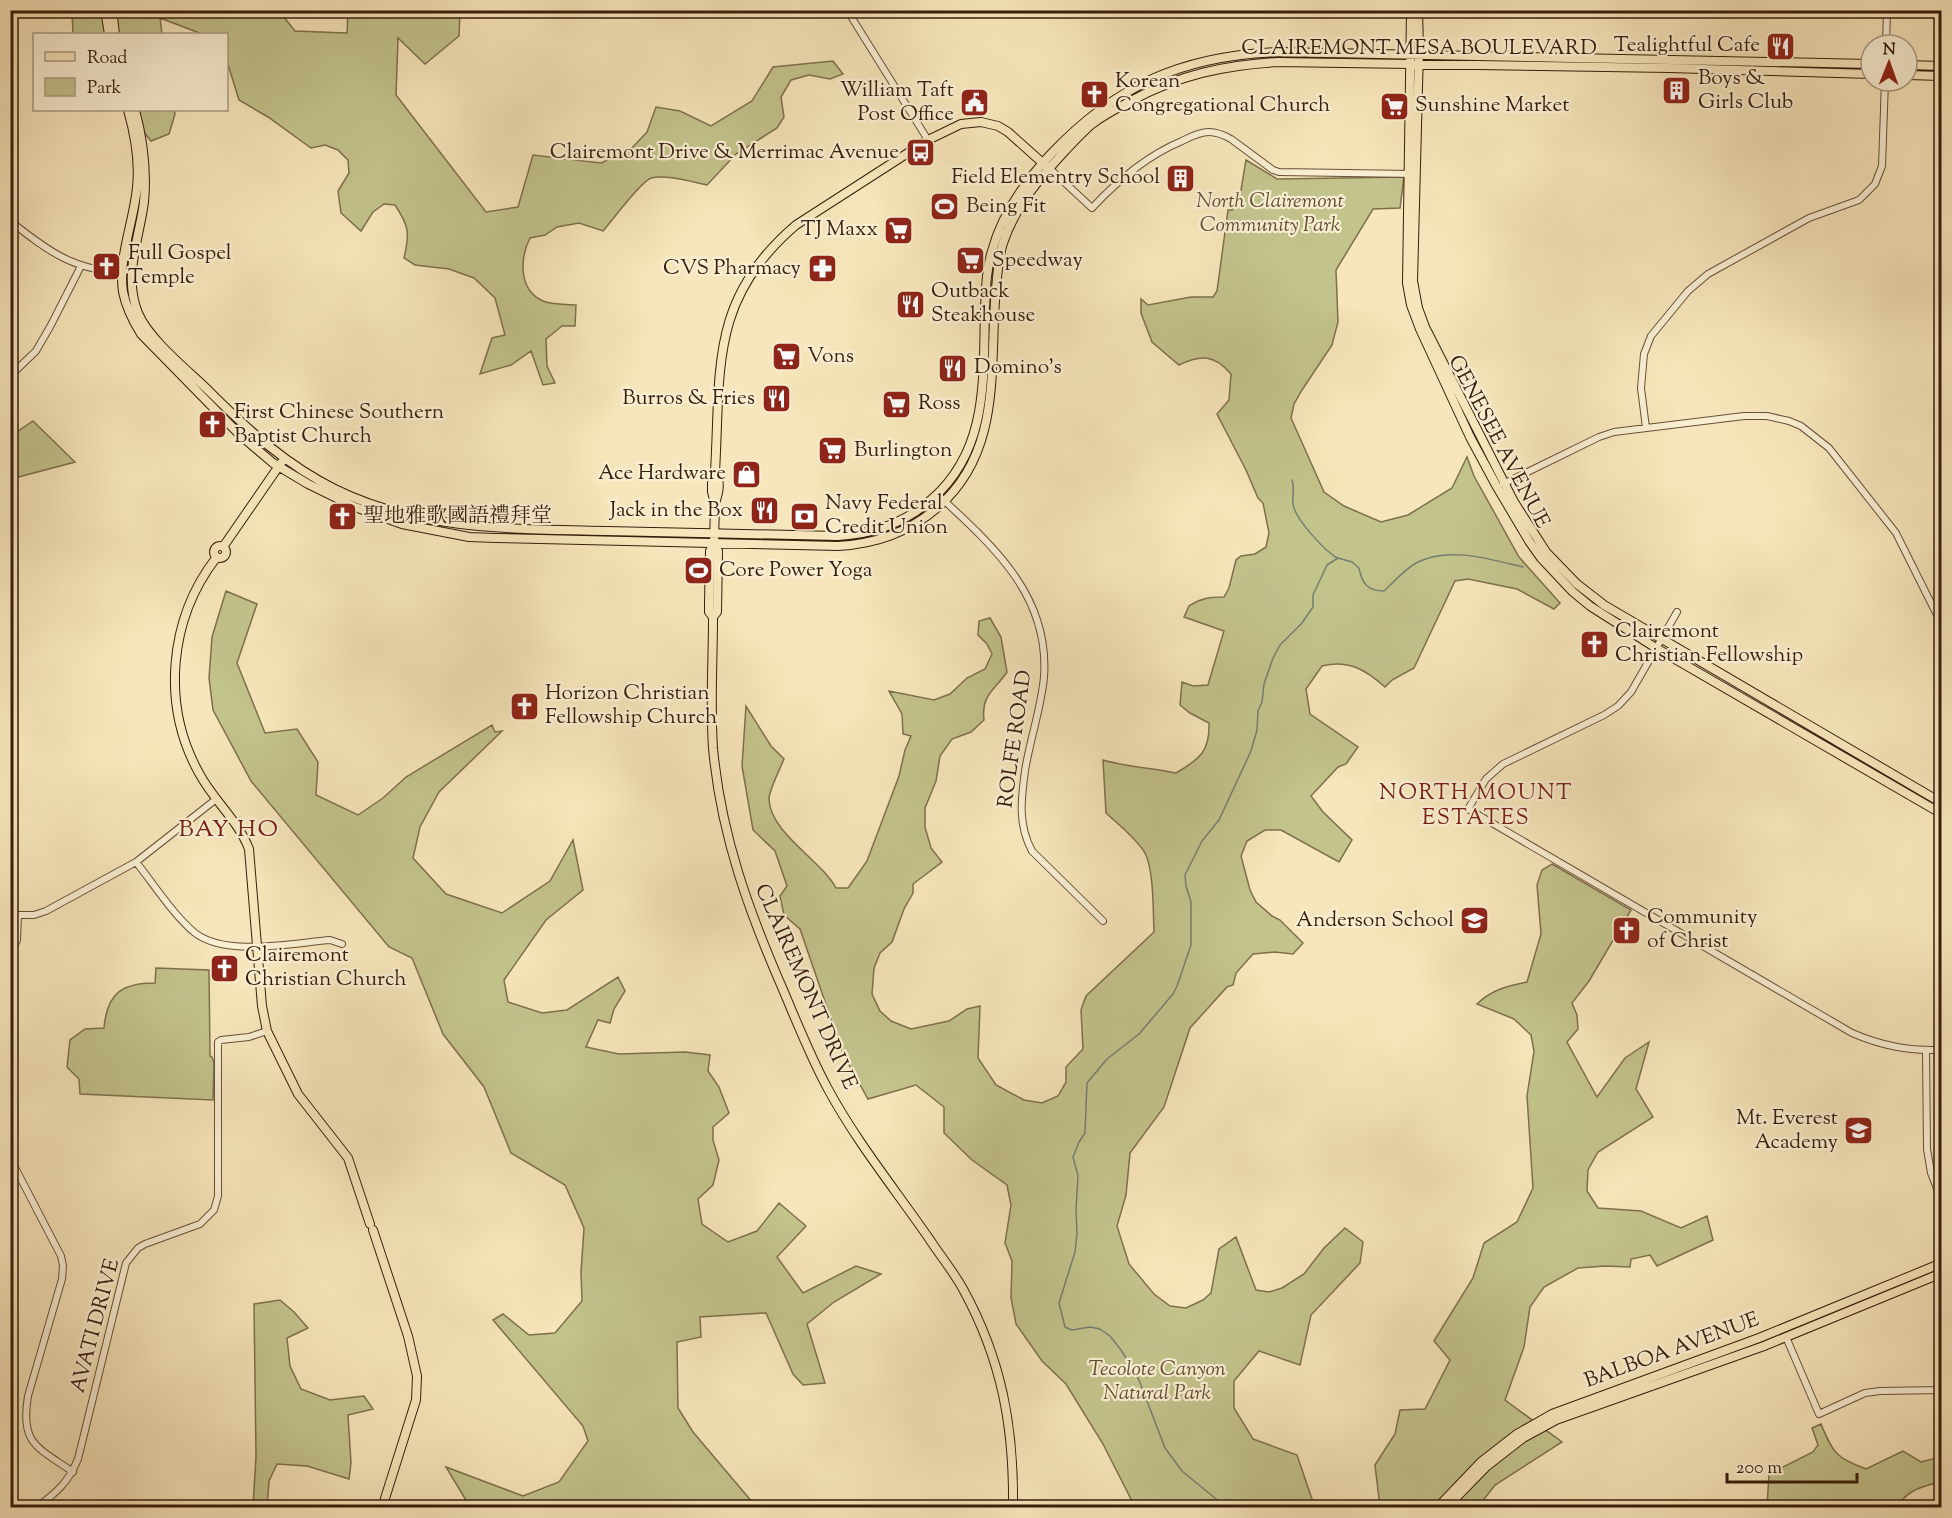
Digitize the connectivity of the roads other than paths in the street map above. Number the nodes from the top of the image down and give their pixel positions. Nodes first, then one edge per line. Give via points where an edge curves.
1 (105, 10) edge
2 (112, 10) edge
3 (847, 10) edge
4 (1411, 10) edge
5 (1418, 10) edge
6 (1887, 10) edge
7 (109, 33) edge
8 (116, 33) edge
9 (1886, 33) edge
10 (1415, 54) junction
11 (1414, 64) junction
12 (1859, 64) edge
13 (1919, 65) edge
14 (1941, 66) edge
15 (1859, 74) edge
16 (1919, 75) edge
17 (1941, 76) edge
18 (1885, 93) edge
19 (128, 111) edge
20 (135, 111) edge
21 (928, 140) junction
22 (1046, 166) junction
23 (1412, 174) junction
24 (10, 221) edge
25 (81, 266) junction
26 (127, 272) junction
27 (986, 293) junction
28 (995, 307) junction
29 (10, 376) edge
30 (1646, 428) junction
31 (284, 458) junction
32 (279, 466) junction
33 (1501, 485) junction
34 (938, 494) junction
35 (945, 501) junction
36 (715, 533) junction
37 (714, 543) junction
38 (1677, 612) dead end
39 (1941, 625) edge
40 (1659, 644) junction
41 (215, 800) junction
42 (1941, 803) edge
43 (1941, 814) edge
44 (136, 862) junction
45 (10, 915) edge
46 (18, 915) junction
47 (1103, 921) dead end
48 (342, 944) dead end
49 (257, 946) junction
50 (10, 956) edge
51 (267, 1031) junction
52 (1926, 1050) junction
53 (1941, 1050) edge
54 (10, 1158) edge
55 (1941, 1201) edge
56 (1941, 1263) edge
57 (1941, 1273) edge
58 (1784, 1333) junction
59 (1941, 1390) edge
60 (73, 1472) junction
61 (36, 1508) edge
62 (382, 1508) edge
63 (1012, 1508) edge
64 (1437, 1508) edge
65 (1446, 1508) edge

1 - 7 main road
2 - 8 main road
3 - 21 street
4 - 10 main road, GENESEE AVENUE
5 - 10 main road, GENESEE AVENUE
6 - 9 street
10 - 11 main road, GENESEE AVENUE
10 - 12 main road, CLAIREMONT MESA BOULEVARD
10 - 22 main road, CLAIREMONT MESA BOULEVARD via 1247,54 1183,67 1157,76 1110,102 1085,121
11 - 15 main road, CLAIREMONT MESA BOULEVARD
11 - 22 main road, CLAIREMONT MESA BOULEVARD via 1248,63 1206,70 1161,85 1103,117
11 - 23 main road, GENESEE AVENUE
13 - 14 main road
16 - 17 main road
18 - 30 street via 1882,166 1875,184 1859,200 1809,218 1708,274 1688,291 1651,336 1644,354 1641,388
19 - 26 main road via 137,151 138,184
20 - 26 main road via 144,151 145,181
21 - 22 main road, CLAIREMONT DRIVE via 961,124 981,122 1008,132
21 - 36 main road, CLAIREMONT DRIVE via 796,225 764,256 749,278 731,313 719,371
22 - 23 street via 1092,208 1128,172 1149,158 1209,132 1224,135 1279,172
22 - 27 main road, CLAIREMONT MESA BOULEVARD via 1016,198 1005,217 991,255
22 - 28 main road, CLAIREMONT MESA BOULEVARD via 1022,201 1004,242
23 - 33 main road, GENESEE AVENUE via 1407,283 1410,305 1466,428
24 - 25 street via 44,248
25 - 26 street
25 - 29 street via 36,351
26 - 31 main road, CLAIREMONT MESA BOULEVARD via 133,298 152,334 246,429
26 - 32 main road, CLAIREMONT MESA BOULEVARD via 123,293 141,334 240,435
27 - 28 main road
27 - 34 main road, CLAIREMONT MESA BOULEVARD via 977,426 967,455
28 - 35 main road, CLAIREMONT MESA BOULEVARD via 992,382 985,431 975,459
30 - 33 street via 1599,437
30 - 39 street via 1767,416 1789,421 1811,433 1829,448 1896,533
31 - 32 main road
31 - 36 main road, CLAIREMONT MESA BOULEVARD via 358,499 422,519 496,529
32 - 37 main road, CLAIREMONT MESA BOULEVARD via 355,507 420,528 469,537
32 - 41 main road via 223,547 214,549 216,558 182,622 174,674 183,737
33 - 40 main road, GENESEE AVENUE via 1529,541 1562,581 1590,606
34 - 35 street, ROLFE ROAD
34 - 36 main road, CLAIREMONT MESA BOULEVARD via 907,518 867,533
35 - 37 main road, CLAIREMONT MESA BOULEVARD via 912,526 869,543
35 - 47 street, ROLFE ROAD via 1010,567 1037,616 1044,675 1024,779 1024,837 1032,851
36 - 37 main road, CLAIREMONT DRIVE
37 - 63 main road, CLAIREMONT DRIVE via 710,551 709,604 713,617 713,747 726,836 738,878 806,1046 829,1091 853,1133 953,1274 985,1335 1008,1415
38 - 40 street
40 - 42 main road, GENESEE AVENUE
40 - 43 main road, GENESEE AVENUE
40 - 52 street via 1631,692 1618,706 1503,764 1486,779 1468,808 1852,1033 1902,1049
41 - 44 street
41 - 49 main road via 238,827 249,849
44 - 46 street via 46,911
44 - 49 street via 196,934 216,944
45 - 46 street
46 - 50 street via 17,940
48 - 49 street via 330,940
49 - 51 main road
51 - 60 street, AVATI DRIVE via 218,1042 218,1196 214,1210 200,1224 138,1248 126,1263
51 - 62 main road via 298,1094 348,1158 408,1336 417,1376 416,1400
52 - 53 street
52 - 55 street via 1927,1149
54 - 60 street via 63,1266 28,1396 26,1431 33,1444
56 - 58 main road, BALBOA AVENUE via 1796,1323
57 - 58 main road, BALBOA AVENUE
58 - 59 street via 1819,1414 1873,1392
58 - 64 main road, BALBOA AVENUE via 1552,1414 1517,1434 1481,1462
58 - 65 main road, BALBOA AVENUE via 1764,1346 1556,1420 1523,1438 1487,1466
60 - 61 street, AVATI DRIVE via 60,1490

